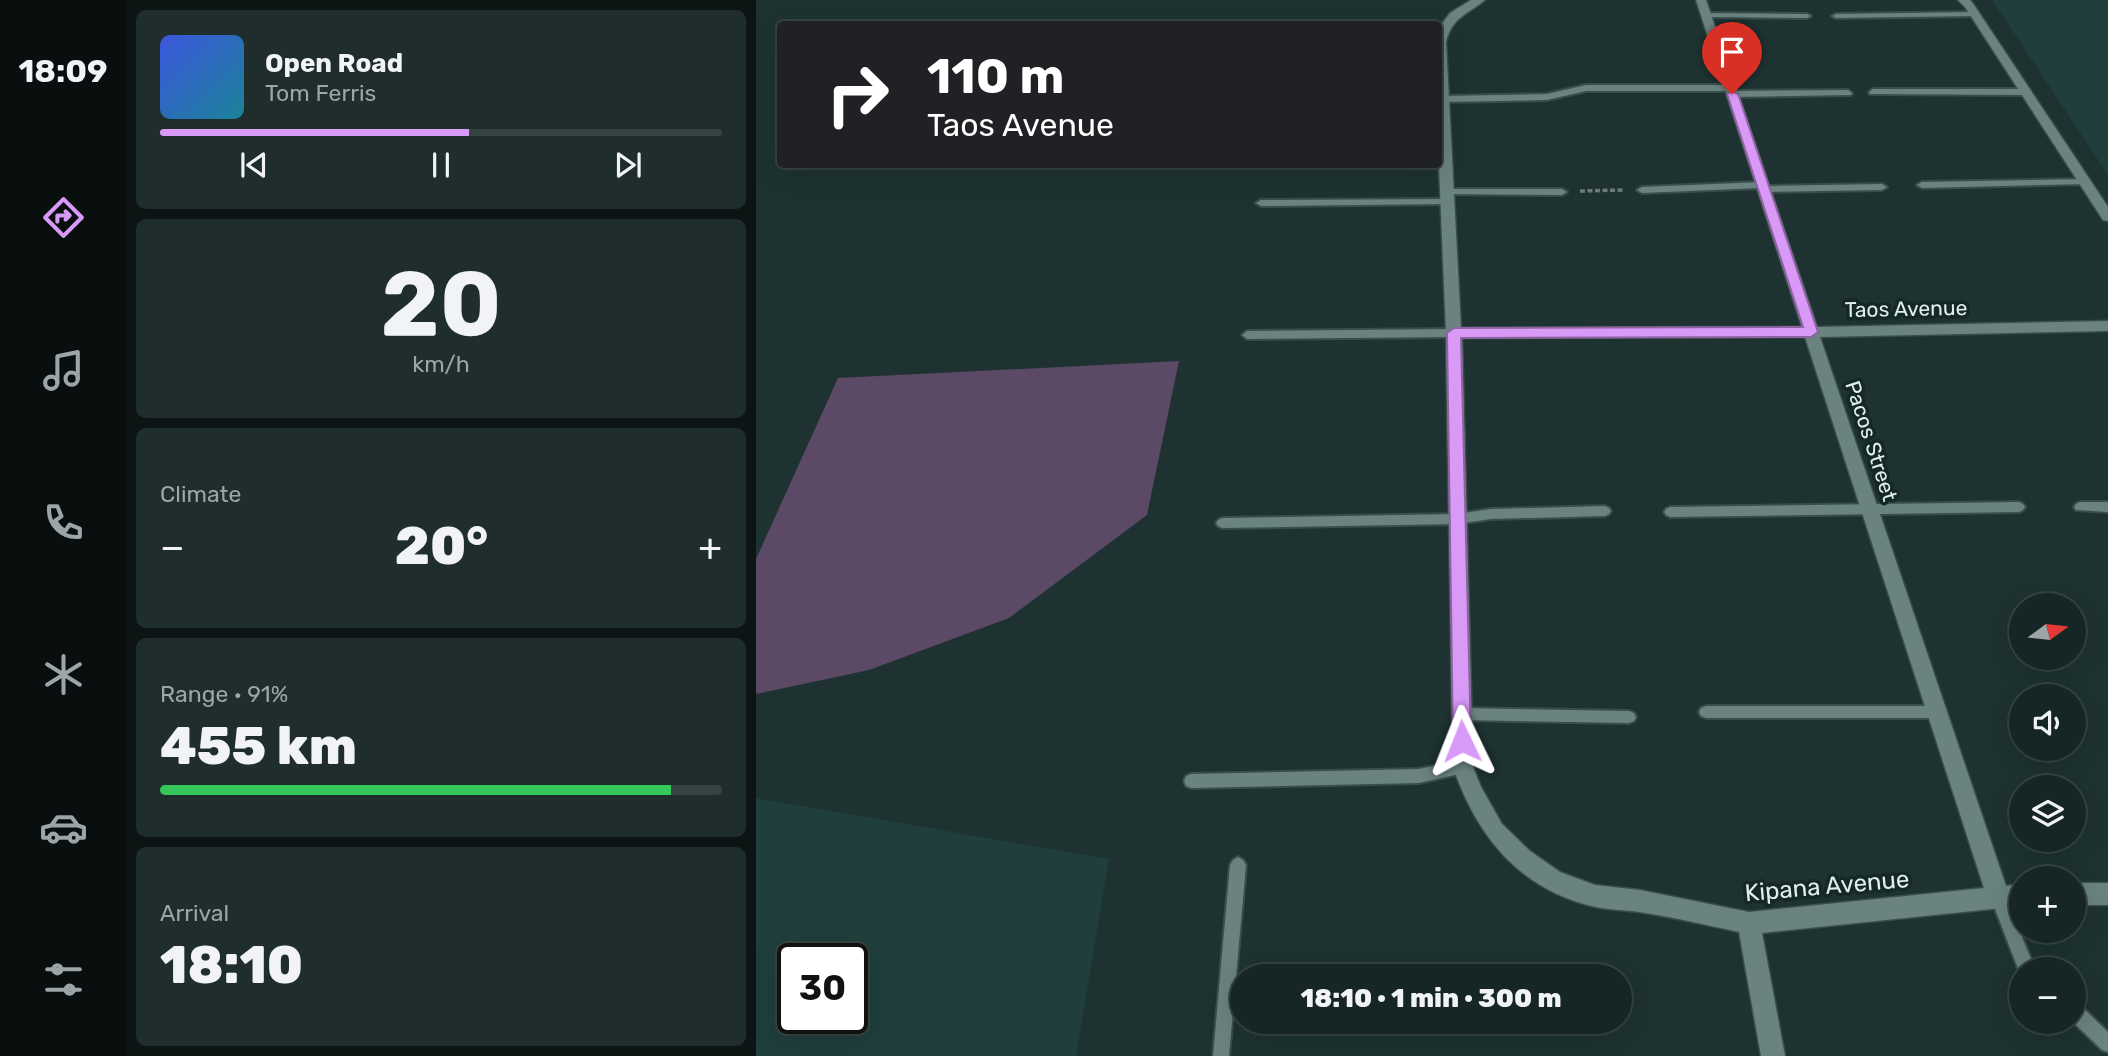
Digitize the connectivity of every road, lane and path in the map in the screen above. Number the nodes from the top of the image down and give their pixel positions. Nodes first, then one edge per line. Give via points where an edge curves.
1 (1480, 0) edge
2 (1969, 6) edge
3 (1703, 7) edge
4 (1807, 16) dead end
5 (1836, 16) dead end
6 (1442, 28) edge
7 (1731, 91) junction
8 (1873, 92) dead end
9 (2026, 92) junction
10 (1848, 93) dead end
11 (1442, 103) edge
12 (1442, 122) edge
13 (2085, 182) junction
14 (1922, 185) dead end
15 (1763, 187) junction
16 (1882, 187) dead end
17 (1642, 190) joint
18 (1562, 192) joint
19 (1446, 197) junction
20 (1261, 203) dead end
21 (2108, 217) edge
22 (2108, 326) edge
23 (1811, 332) junction
24 (1454, 333) junction
25 (1247, 335) dead end
26 (2019, 507) dead end
27 (2080, 507) dead end
28 (2108, 507) edge
29 (1870, 509) junction
30 (1605, 511) dead end
31 (1670, 512) dead end
32 (1457, 519) junction
33 (1222, 523) dead end
34 (1706, 712) dead end
35 (1937, 712) junction
36 (1461, 715) junction
37 (1629, 717) dead end
38 (1463, 767) junction
39 (1192, 781) dead end
40 (1238, 865) dead end
41 (2086, 894) edge
42 (2108, 894) edge
43 (1998, 896) junction
44 (2009, 896) edge
45 (1749, 923) junction
46 (2022, 957) edge
47 (2086, 1023) edge
48 (2108, 1044) edge
49 (1221, 1056) edge
50 (1773, 1056) edge

1 - 6 street
2 - 5 lane
2 - 9 street
3 - 4 lane
3 - 7 street, Pacos Street
7 - 10 lane
7 - 11 lane via 1586,88 1546,97
7 - 15 street, Pacos Street
8 - 9 lane
9 - 13 street
12 - 19 street, Kipana Avenue
13 - 14 lane
13 - 21 street
15 - 16 lane
15 - 17 lane
15 - 23 street, Pacos Street
17 - 18 path
18 - 19 lane
19 - 20 lane
19 - 24 street, Kipana Avenue
22 - 23 street, Taos Avenue
23 - 24 street, Taos Avenue
23 - 29 street, Pacos Street
24 - 25 lane
24 - 32 street, Kipana Avenue
26 - 29 lane
27 - 28 lane
29 - 31 lane
29 - 35 street, Pacos Street
30 - 32 lane
32 - 33 lane
32 - 36 street, Kipana Avenue
34 - 35 lane
35 - 43 street, Pacos Street
36 - 37 lane
36 - 38 street, Kipana Avenue
38 - 39 lane via 1419,776
38 - 45 street, Kipana Avenue via 1494,831 1522,859 1553,880 1595,896
40 - 49 lane
41 - 42 street
43 - 44 street, Kipana Avenue
43 - 45 street, Kipana Avenue
43 - 46 lane
45 - 50 street
47 - 48 lane

